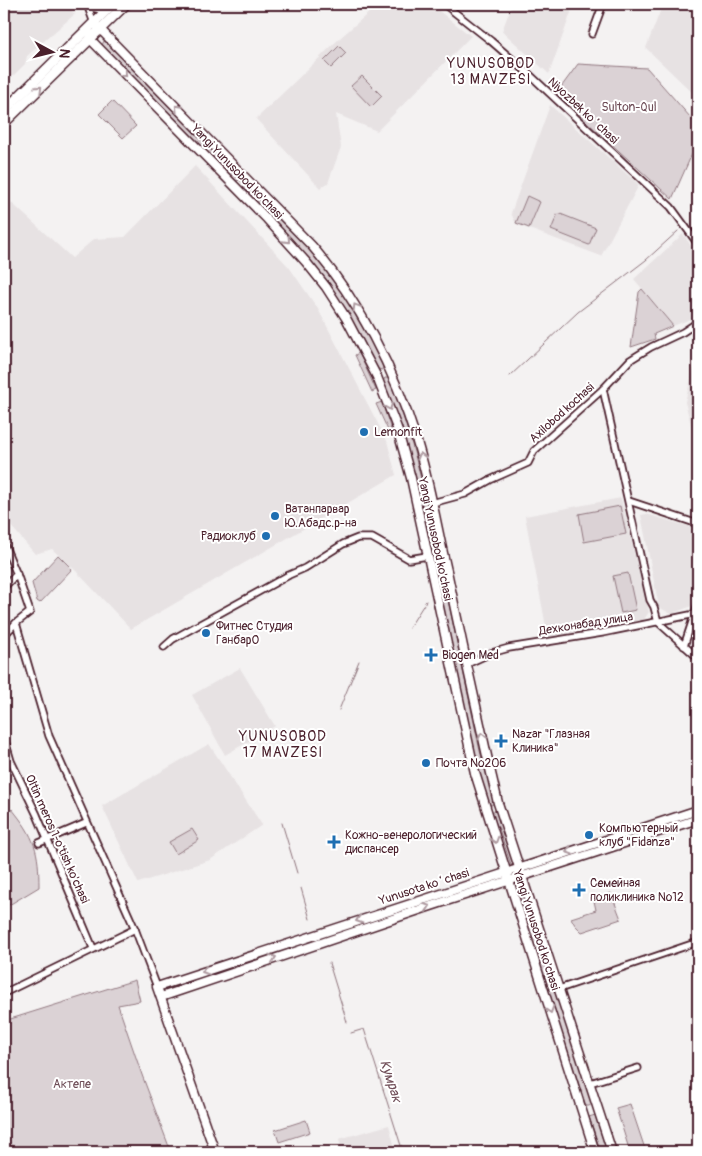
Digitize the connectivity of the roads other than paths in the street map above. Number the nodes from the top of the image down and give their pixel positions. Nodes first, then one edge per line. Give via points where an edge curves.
1 (113, 4) edge
2 (126, 4) edge
3 (444, 4) edge
4 (602, 4) edge
5 (86, 5) edge
6 (106, 11) junction
7 (97, 26) junction
8 (592, 34) dead end
9 (90, 39) junction
10 (4, 111) edge
11 (4, 123) edge
12 (250, 181) junction
13 (241, 192) junction
14 (698, 244) edge
15 (698, 322) edge
16 (390, 370) junction
17 (377, 377) junction
18 (603, 389) junction
19 (628, 501) junction
20 (432, 503) junction
21 (698, 524) edge
22 (4, 544) edge
23 (427, 556) junction
24 (17, 574) junction
25 (4, 587) edge
26 (451, 592) junction
27 (436, 596) junction
28 (698, 604) edge
29 (654, 607) junction
30 (695, 614) junction
31 (666, 620) junction
32 (16, 622) junction
33 (658, 622) junction
34 (4, 635) edge
35 (684, 646) junction
36 (164, 647) dead end
37 (698, 658) edge
38 (467, 664) junction
39 (4, 737) edge
40 (498, 803) junction
41 (484, 806) junction
42 (698, 810) edge
43 (698, 819) edge
44 (86, 823) junction
45 (47, 841) junction
46 (39, 843) dead end
47 (519, 867) junction
48 (505, 872) junction
49 (522, 876) junction
50 (508, 881) junction
51 (135, 929) junction
52 (698, 942) edge
53 (93, 948) junction
54 (157, 987) junction
55 (559, 989) junction
56 (4, 993) edge
57 (161, 997) junction
58 (638, 1068) dead end
59 (590, 1083) junction
60 (598, 1107) junction
61 (582, 1112) junction
62 (215, 1152) edge
63 (595, 1152) edge
64 (612, 1152) edge

1 - 6 main road
2 - 7 main road
3 - 14 street, Niyozbek koʻchasi via 497,46 671,207
4 - 8 street
5 - 6 street
5 - 7 street
6 - 7 main road
7 - 9 main road
7 - 10 main road
12 -> 7 main road, Yangi Yunusobod ko'chasi
11 -> 9 main road
9 -> 13 main road, Yangi Yunusobod ko'chasi
12 - 13 main road via 242,182
16 -> 12 main road, Yangi Yunusobod ko'chasi via 362,316 335,275
13 -> 17 main road, Yangi Yunusobod ko'chasi via 292,245 326,287
15 - 18 street, Axilobod kochasi via 630,360
16 - 17 main road
20 -> 16 main road, Yangi Yunusobod ko'chasi via 414,432
17 -> 23 main road, Yangi Yunusobod ko'chasi via 403,447
18 - 19 street
18 - 20 street, Axilobod kochasi via 534,451 528,463 465,494
19 - 21 street
19 - 29 street
20 - 26 main road, Yangi Yunusobod ko'chasi
22 - 24 street
23 - 27 main road, Yangi Yunusobod ko'chasi
23 - 36 street via 409,559 372,538 350,540
24 - 25 street
24 - 32 street via 30,612
26 - 27 main road
26 - 38 main road, Yangi Yunusobod ko'chasi
27 - 41 main road, Yangi Yunusobod ko'chasi via 465,736
28 - 30 street
29 - 31 street
29 - 33 street
30 - 31 street, Дехконабад улица
30 - 35 street
31 - 33 street, Дехконабад улица
32 - 34 street
32 - 44 street via 49,736
33 - 35 street
33 - 38 street, Дехконабад улица via 509,648
35 - 37 street
40 -> 38 main road, Yangi Yunusobod ko'chasi
39 - 45 street, Oltin meros 1-o'tish ko'chasi via 11,761
40 - 41 main road via 494,809
40 - 47 main road, Yangi Yunusobod ko'chasi
41 -> 48 main road, Yangi Yunusobod ko'chasi
42 -> 47 main road, Yunusota koʻchasi
43 - 49 main road, Yunusota koʻchasi
44 - 45 street
44 - 51 street
45 - 46 street
45 - 53 street, Oltin meros 1-o'tish ko'chasi
47 - 48 main road, Yunusota koʻchasi
47 - 49 main road, Yangi Yunusobod ko'chasi
48 - 50 main road, Yangi Yunusobod ko'chasi
48 -> 54 main road, Yunusota koʻchasi
49 - 50 main road, Yunusota koʻchasi
49 - 55 main road, Yangi Yunusobod ko'chasi
57 -> 50 main road, Yunusota koʻchasi
50 -> 61 main road, Yangi Yunusobod ko'chasi
51 - 53 street
51 - 54 street
52 - 55 street
53 - 56 street
54 - 57 main road
55 - 59 main road, Yangi Yunusobod ko'chasi
57 - 62 main road
58 - 59 street
59 - 60 main road, Yangi Yunusobod ko'chasi
60 - 61 main road
60 - 64 main road, Yangi Yunusobod ko'chasi
61 - 63 main road, Yangi Yunusobod ko'chasi

